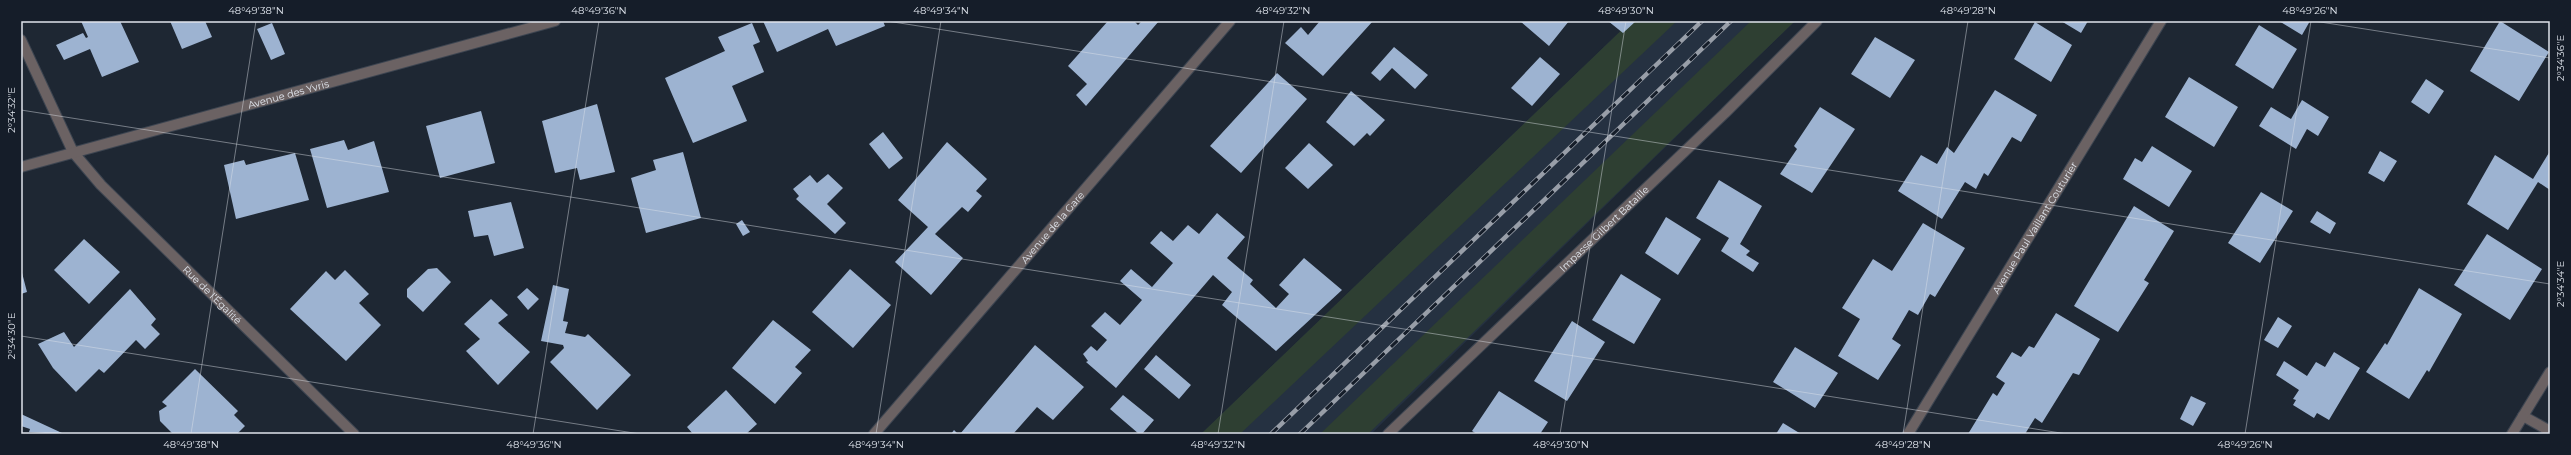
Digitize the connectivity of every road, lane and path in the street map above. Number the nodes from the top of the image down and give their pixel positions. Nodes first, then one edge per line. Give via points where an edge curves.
1 (555, 21) edge
2 (1230, 21) edge
3 (1817, 21) edge
4 (2161, 21) edge
5 (21, 40) edge
6 (72, 152) junction
7 (21, 167) edge
8 (2550, 372) edge
9 (2523, 416) junction
10 (2550, 431) edge
11 (354, 434) edge
12 (874, 434) edge
13 (1388, 434) edge
14 (1908, 434) edge
15 (2512, 434) edge

1 - 6 street, Avenue des Yvris
2 - 12 street, Avenue de la Gare
3 - 13 street, Impasse Gilbert Bataille via 1725,113
4 - 14 street, Avenue Paul Vaillant Couturier
5 - 6 street, Rue de l’Égalité
6 - 7 street, Avenue des Yvris
6 - 11 street, Rue de l’Égalité via 101,185
8 - 9 street
9 - 10 street
9 - 15 street

